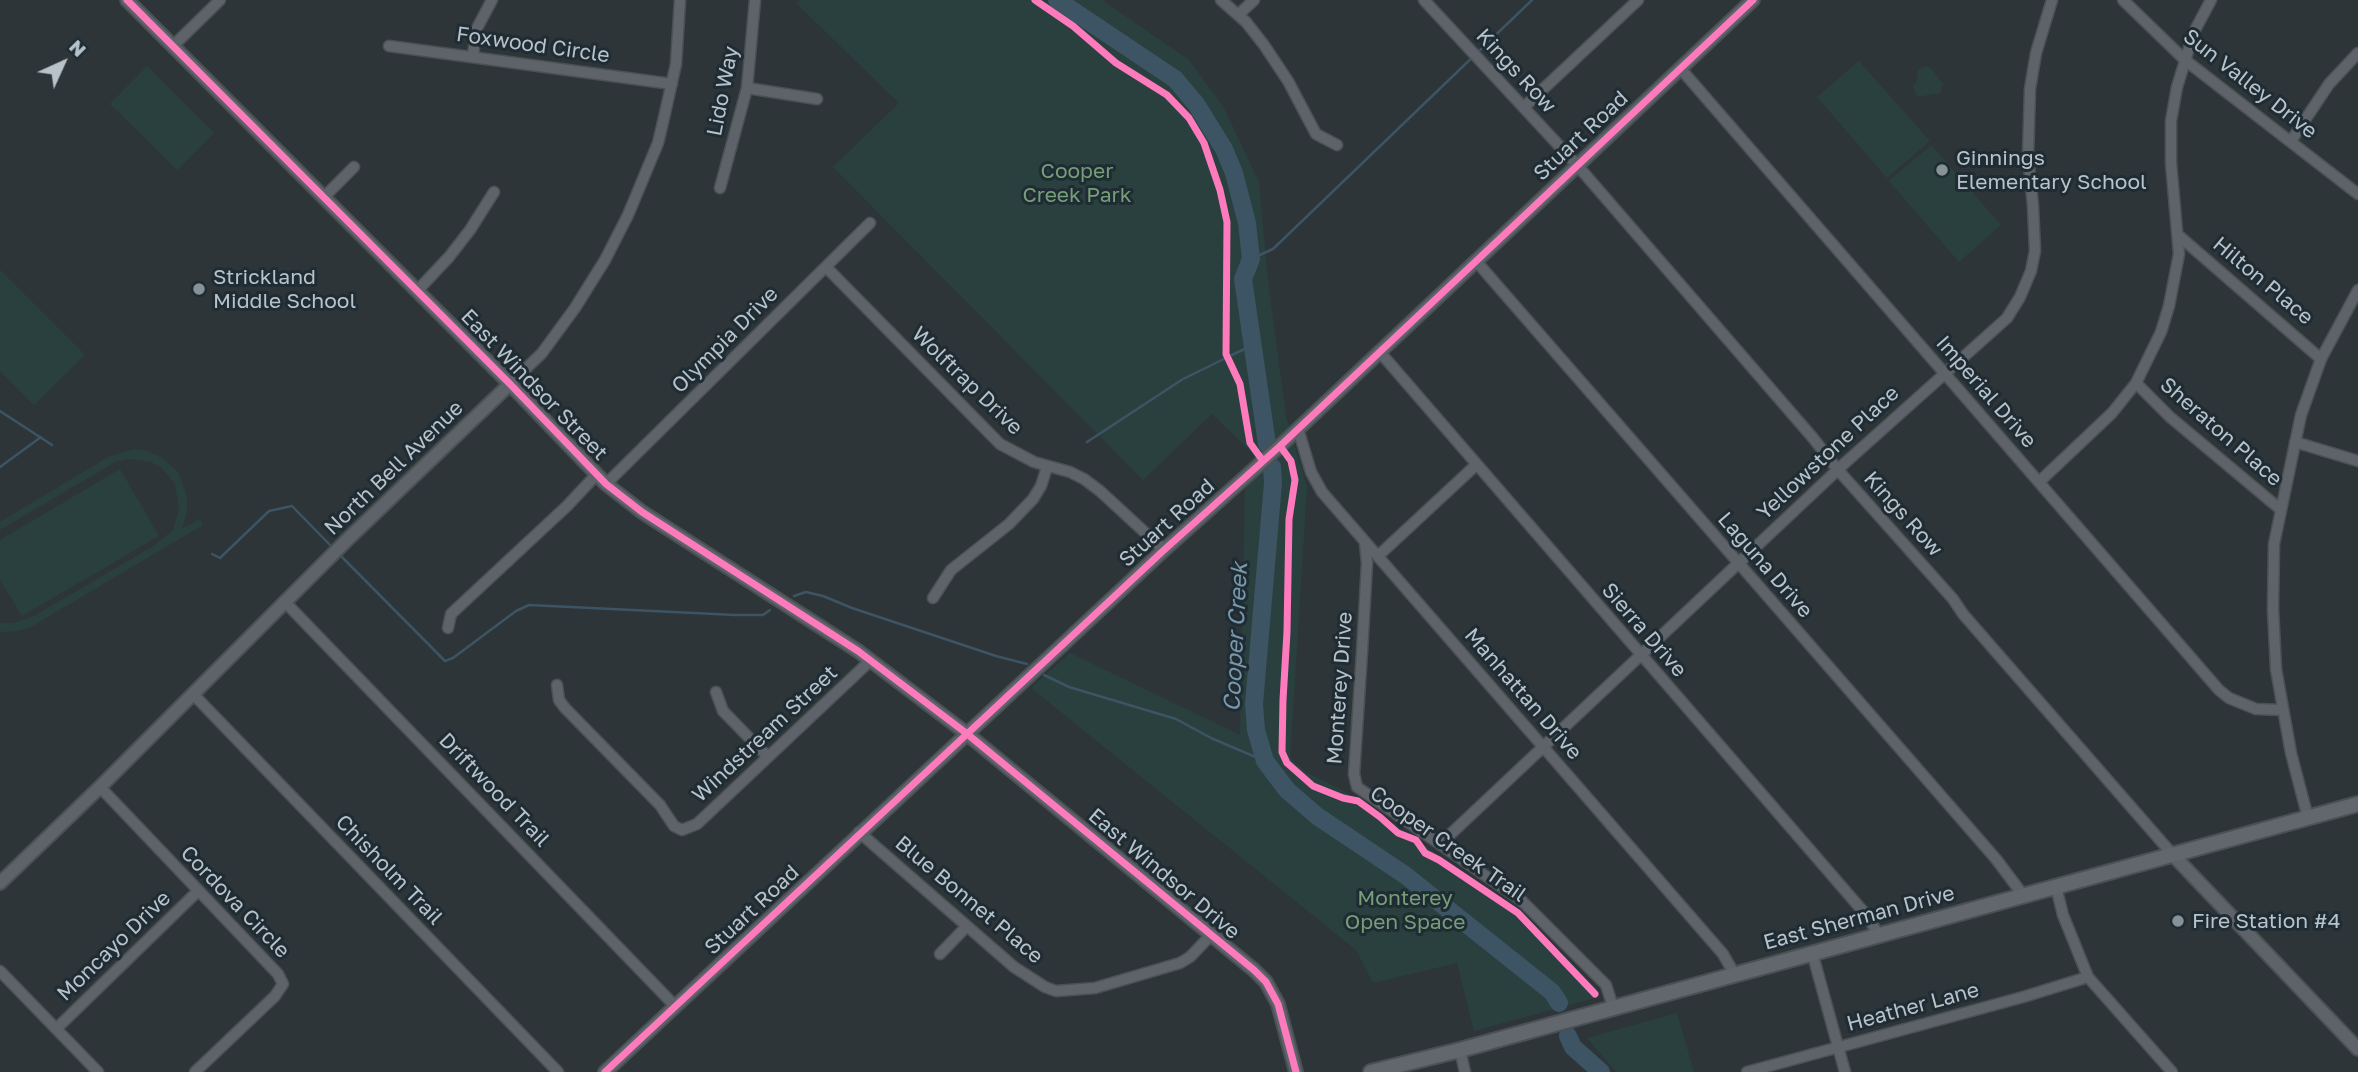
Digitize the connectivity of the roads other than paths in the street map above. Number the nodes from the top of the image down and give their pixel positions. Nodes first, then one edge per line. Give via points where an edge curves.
1 (127, 0) edge
2 (220, 0) edge
3 (492, 0) edge
4 (680, 0) edge
5 (755, 0) edge
6 (1221, 0) edge
7 (1254, 0) edge
8 (1639, 0) edge
9 (1753, 0) edge
10 (2052, 0) edge
11 (2123, 0) edge
12 (2211, 0) edge
13 (1429, 2) edge
14 (1238, 15) junction
15 (173, 46) junction
16 (389, 46) dead end
17 (2358, 53) edge
18 (472, 56) junction
19 (2185, 60) junction
20 (1680, 68) junction
21 (672, 84) junction
22 (747, 88) junction
23 (817, 99) dead end
24 (1524, 107) junction
25 (2291, 141) junction
26 (1337, 145) dead end
27 (1577, 165) junction
28 (354, 167) dead end
29 (720, 188) dead end
30 (494, 192) dead end
31 (2358, 194) edge
32 (324, 197) junction
33 (870, 223) dead end
34 (2178, 235) junction
35 (1476, 261) junction
36 (826, 267) junction
37 (2358, 290) edge
38 (417, 291) junction
39 (1379, 351) junction
40 (2321, 359) junction
41 (1946, 373) junction
42 (2136, 383) junction
43 (510, 384) junction
44 (1298, 429) junction
45 (2295, 442) junction
46 (2358, 461) edge
47 (1476, 465) junction
48 (1047, 467) junction
49 (1838, 470) junction
50 (601, 480) junction
51 (2039, 482) junction
52 (2280, 509) junction
53 (1365, 543) junction
54 (1164, 550) junction
55 (1378, 555) junction
56 (1737, 564) junction
57 (933, 597) dead end
58 (284, 601) junction
59 (448, 628) dead end
60 (1640, 655) junction
61 (871, 660) junction
62 (557, 685) dead end
63 (716, 692) dead end
64 (193, 694) junction
65 (2282, 709) junction
66 (966, 733) junction
67 (1544, 746) junction
68 (768, 757) junction
69 (100, 787) junction
70 (2358, 804) edge
71 (2308, 818) junction
72 (859, 832) junction
73 (1440, 844) junction
74 (2173, 855) junction
75 (0, 883) edge
76 (2056, 887) junction
77 (198, 891) junction
78 (2023, 895) junction
79 (967, 926) junction
80 (1878, 934) junction
81 (1210, 935) junction
82 (1812, 953) junction
83 (940, 954) dead end
84 (0, 971) edge
85 (1735, 975) junction
86 (2088, 977) junction
87 (675, 1006) junction
88 (1613, 1007) junction
89 (57, 1028) junction
90 (1838, 1048) junction
91 (2358, 1049) edge
92 (1460, 1050) junction
93 (98, 1072) edge
94 (195, 1072) edge
95 (558, 1072) edge
96 (605, 1072) edge
97 (1296, 1072) edge
98 (1371, 1072) edge
99 (1465, 1072) edge
100 (1748, 1072) edge
101 (1845, 1072) edge
102 (2172, 1072) edge

1 - 15 street, East Windsor Street
2 - 15 street
3 - 18 street via 476,30
4 - 21 street, North Bell Avenue
5 - 22 street, Lido Way
6 - 14 street
7 - 14 street
8 - 24 street
9 - 20 street, Stuart Road
10 - 41 street, Yellowstone Place via 2030,89 2028,156 2035,236 2031,271 2007,318
11 - 19 street, Sun Valley Drive
12 - 19 street
13 - 24 street, Kings Row
14 - 26 street via 1288,80 1316,134
15 - 32 street, East Windsor Street
16 - 18 street, Foxwood Circle
17 - 25 street via 2329,85
18 - 21 street, Foxwood Circle
19 - 25 street, Sun Valley Drive
19 - 34 street via 2171,121
20 - 27 street, Stuart Road
20 - 41 street, Imperial Drive
21 - 43 street, North Bell Avenue via 658,143 617,239 542,353
22 - 23 street
22 - 29 street, Lido Way
24 - 27 street, Kings Row
25 - 31 street, Sun Valley Drive
27 - 35 street, Stuart Road
27 - 49 street, Kings Row
28 - 32 street
30 - 38 street via 449,257
32 - 38 street, East Windsor Street
33 - 36 street, Olympia Drive
34 - 40 street, Hilton Place
34 - 42 street via 2178,266 2169,306
35 - 39 street, Stuart Road
35 - 56 street, Laguna Drive
36 - 48 street, Wolftrap Drive via 1000,444
36 - 50 street, Olympia Drive
37 - 40 street
38 - 43 street, East Windsor Street
39 - 44 street, Stuart Road
39 - 47 street, Sierra Drive
40 - 45 street
41 - 49 street, Yellowstone Place
41 - 51 street, Imperial Drive
42 - 51 street via 2112,413
42 - 52 street, Sheraton Place
43 - 50 street, East Windsor Street
43 - 58 street, North Bell Avenue
44 - 53 street, Manhattan Drive via 1321,492
44 - 54 street, Stuart Road
45 - 46 street
45 - 52 street
47 - 55 street
47 - 60 street, Sierra Drive
48 - 54 street, Wolftrap Drive via 1070,472 1100,491
48 - 57 street via 1033,499 951,569
49 - 56 street, Yellowstone Place
49 - 74 street, Kings Row
50 - 59 street, Olympia Drive via 452,614
50 - 61 street, East Windsor Street via 642,512
51 - 65 street, Imperial Drive via 2219,690 2256,709
52 - 65 street via 2274,544 2273,609
53 - 55 street, Manhattan Drive
53 - 73 street, Monterey Drive via 1357,787
54 - 66 street, Stuart Road
55 - 67 street, Manhattan Drive
56 - 60 street, Yellowstone Place
56 - 78 street, Laguna Drive
58 - 64 street, North Bell Avenue
58 - 87 street, Driftwood Trail
60 - 67 street, Yellowstone Place
60 - 80 street, Sierra Drive
61 - 66 street, East Windsor Street
61 - 68 street, Windstream Street
62 - 68 street, Windstream Street via 565,708 682,830 697,824
63 - 68 street via 723,711
64 - 69 street, North Bell Avenue
64 - 95 street, Chisholm Trail
65 - 71 street
66 - 72 street, Stuart Road
66 - 81 street, East Windsor Drive
67 - 73 street, Yellowstone Place
67 - 85 street, Manhattan Drive via 1723,954
69 - 75 street, North Bell Avenue
69 - 77 street, Cordova Circle
70 - 71 main road, East Sherman Drive
71 - 74 main road, East Sherman Drive
72 - 79 street, Blue Bonnet Place
72 - 87 street, Stuart Road
73 - 88 street, Monterey Drive via 1522,901 1606,985
74 - 76 main road, East Sherman Drive
74 - 91 street, Kings Row
76 - 78 main road, East Sherman Drive
76 - 86 street
77 - 89 street, Moncayo Drive
77 - 94 street, Cordova Circle via 283,984
78 - 80 main road, East Sherman Drive
79 - 81 street, Blue Bonnet Place via 1014,967 1056,991 1095,988 1180,963
79 - 83 street
80 - 82 main road, East Sherman Drive
81 - 97 street, East Windsor Drive via 1266,982 1278,1004
82 - 85 main road, East Sherman Drive
82 - 90 street
84 - 89 street
85 - 88 main road, East Sherman Drive
86 - 90 street, Heather Lane
86 - 102 street
87 - 96 street, Stuart Road
88 - 92 main road, East Sherman Drive
89 - 93 street
90 - 100 street, Heather Lane
90 - 101 street
92 - 98 main road, East Sherman Drive
92 - 99 street

